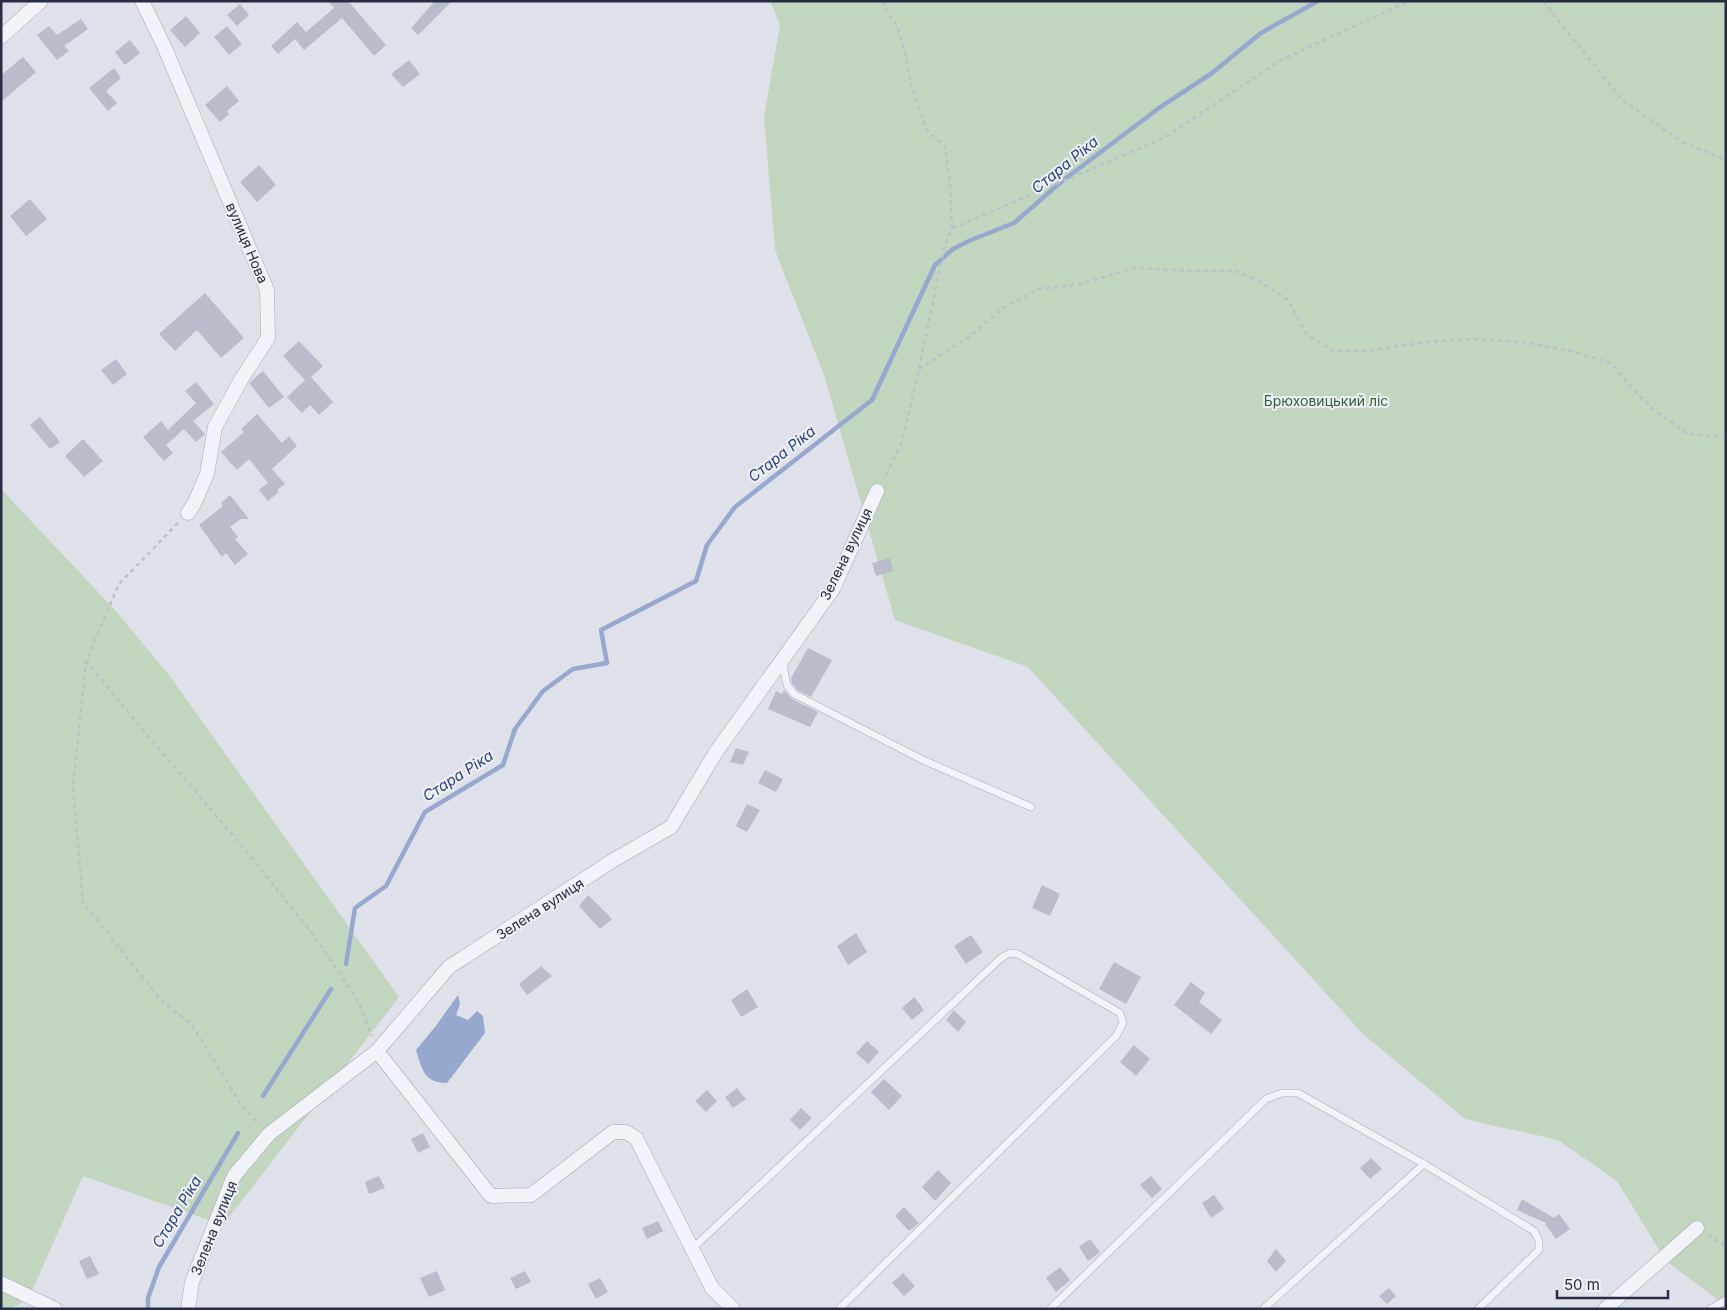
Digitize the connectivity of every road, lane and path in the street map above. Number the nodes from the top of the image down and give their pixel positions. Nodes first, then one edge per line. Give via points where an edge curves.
1 (41, 1) edge
2 (142, 1) edge
3 (883, 1) edge
4 (1409, 1) edge
5 (1543, 1) edge
6 (1, 37) edge
7 (1726, 160) edge
8 (952, 228) junction
9 (919, 370) junction
10 (1726, 437) edge
11 (877, 491) joint
12 (188, 513) joint
13 (86, 661) junction
14 (782, 661) junction
15 (1031, 807) dead end
16 (377, 1051) junction
17 (269, 1134) junction
18 (1424, 1164) junction
19 (1697, 1228) joint
20 (1726, 1246) edge
21 (692, 1250) junction
22 (1, 1283) edge
23 (1726, 1300) edge
24 (55, 1309) edge
25 (188, 1309) edge
26 (733, 1309) edge
27 (839, 1309) edge
28 (1050, 1309) edge
29 (1263, 1309) edge
30 (1478, 1309) edge
31 (1605, 1309) edge
32 (1710, 1309) edge

1 - 6 street
2 - 12 street, вулиця Нова via 267,290 268,338 215,426 207,474
3 - 8 path via 884,8 897,26 926,130 945,147
4 - 8 path via 1282,60 1164,138
5 - 7 path via 1622,100 1684,142
8 - 9 path via 944,248
9 - 10 path via 972,335 1003,308 1039,289 1081,284 1133,268 1236,271 1288,300 1307,335 1333,351 1367,352 1426,342 1472,339 1522,342 1571,352 1611,363 1655,411 1688,434
9 - 11 path via 902,442
11 - 14 street, Зелена вулиця via 833,588
12 - 13 path via 119,584
13 - 16 path via 315,937 358,1001
13 - 17 path via 73,787 83,902 160,998 192,1025 240,1103
14 - 15 lane via 788,685 794,694 923,760
14 - 16 street, Зелена вулиця via 716,752 671,827 612,861 449,967
16 - 17 street, Зелена вулиця
16 - 21 street via 491,1196 530,1194 613,1132 626,1132 636,1138
17 - 25 street, Зелена вулиця via 234,1176 192,1282
18 - 28 lane via 1298,1093 1282,1092 1266,1099
18 - 29 lane
18 - 30 lane via 1534,1231 1539,1241 1539,1250
19 - 20 path
19 - 31 street
21 - 26 street via 712,1288
21 - 27 lane via 1010,953 1018,954 1120,1014 1123,1024 1116,1036
22 - 24 street
23 - 32 lane

